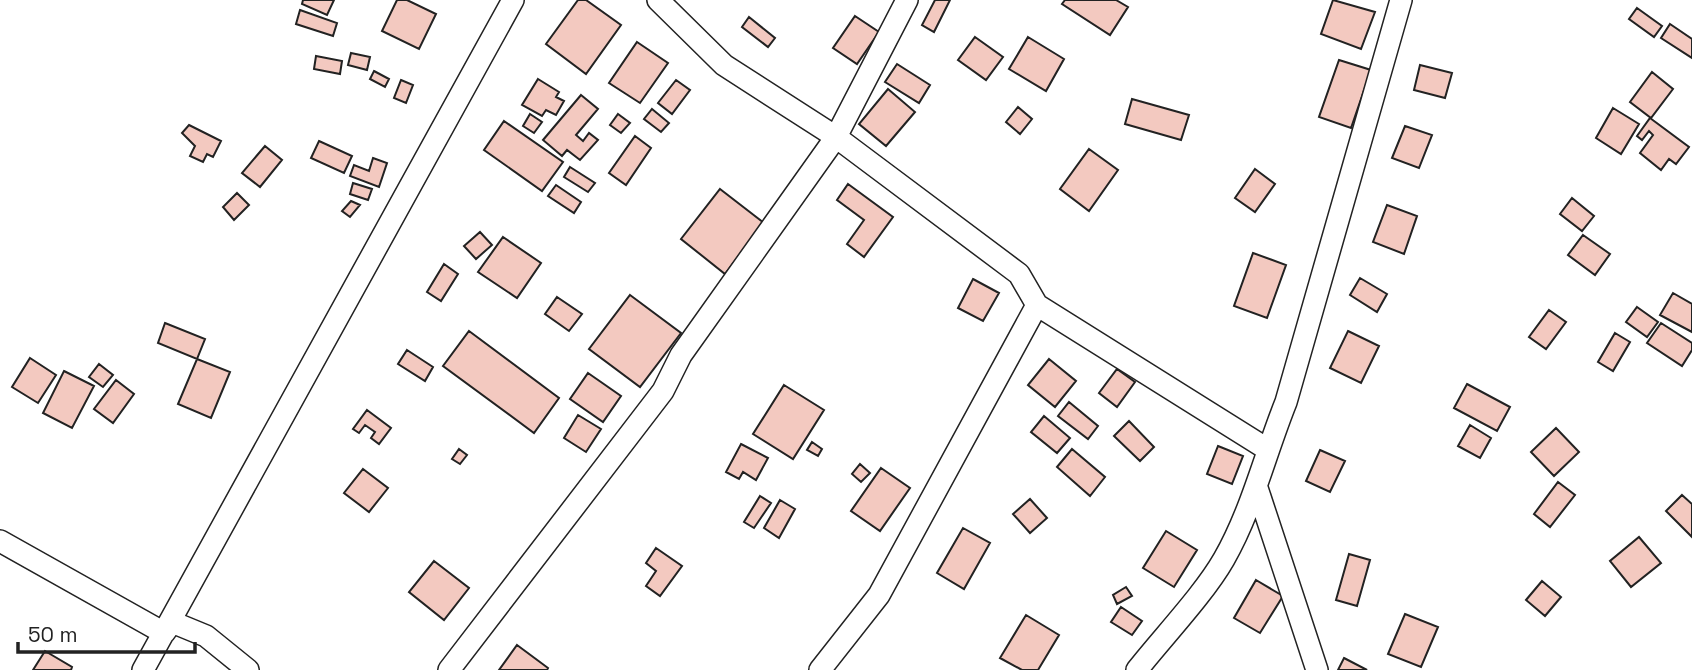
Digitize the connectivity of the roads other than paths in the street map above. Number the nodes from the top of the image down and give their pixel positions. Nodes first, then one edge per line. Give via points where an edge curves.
1 (513, 0) edge
2 (658, 0) edge
3 (907, 0) edge
4 (1401, 0) edge
5 (836, 137) junction
6 (1037, 304) junction
7 (1267, 449) junction
8 (1257, 488) junction
9 (0, 541) edge
10 (164, 633) junction
11 (143, 670) edge
12 (248, 670) edge
13 (449, 670) edge
14 (820, 670) edge
15 (1137, 670) edge
16 (1317, 670) edge

1 - 10 street
2 - 5 street via 724,65
3 - 5 street
4 - 7 street via 1286,402
5 - 6 street via 1019,274
5 - 13 street via 681,355 663,391
6 - 7 street
6 - 14 street via 879,595
7 - 8 street
8 - 15 street via 1224,559
8 - 16 street
9 - 10 street
10 - 11 street
10 - 12 street via 172,622 206,636

